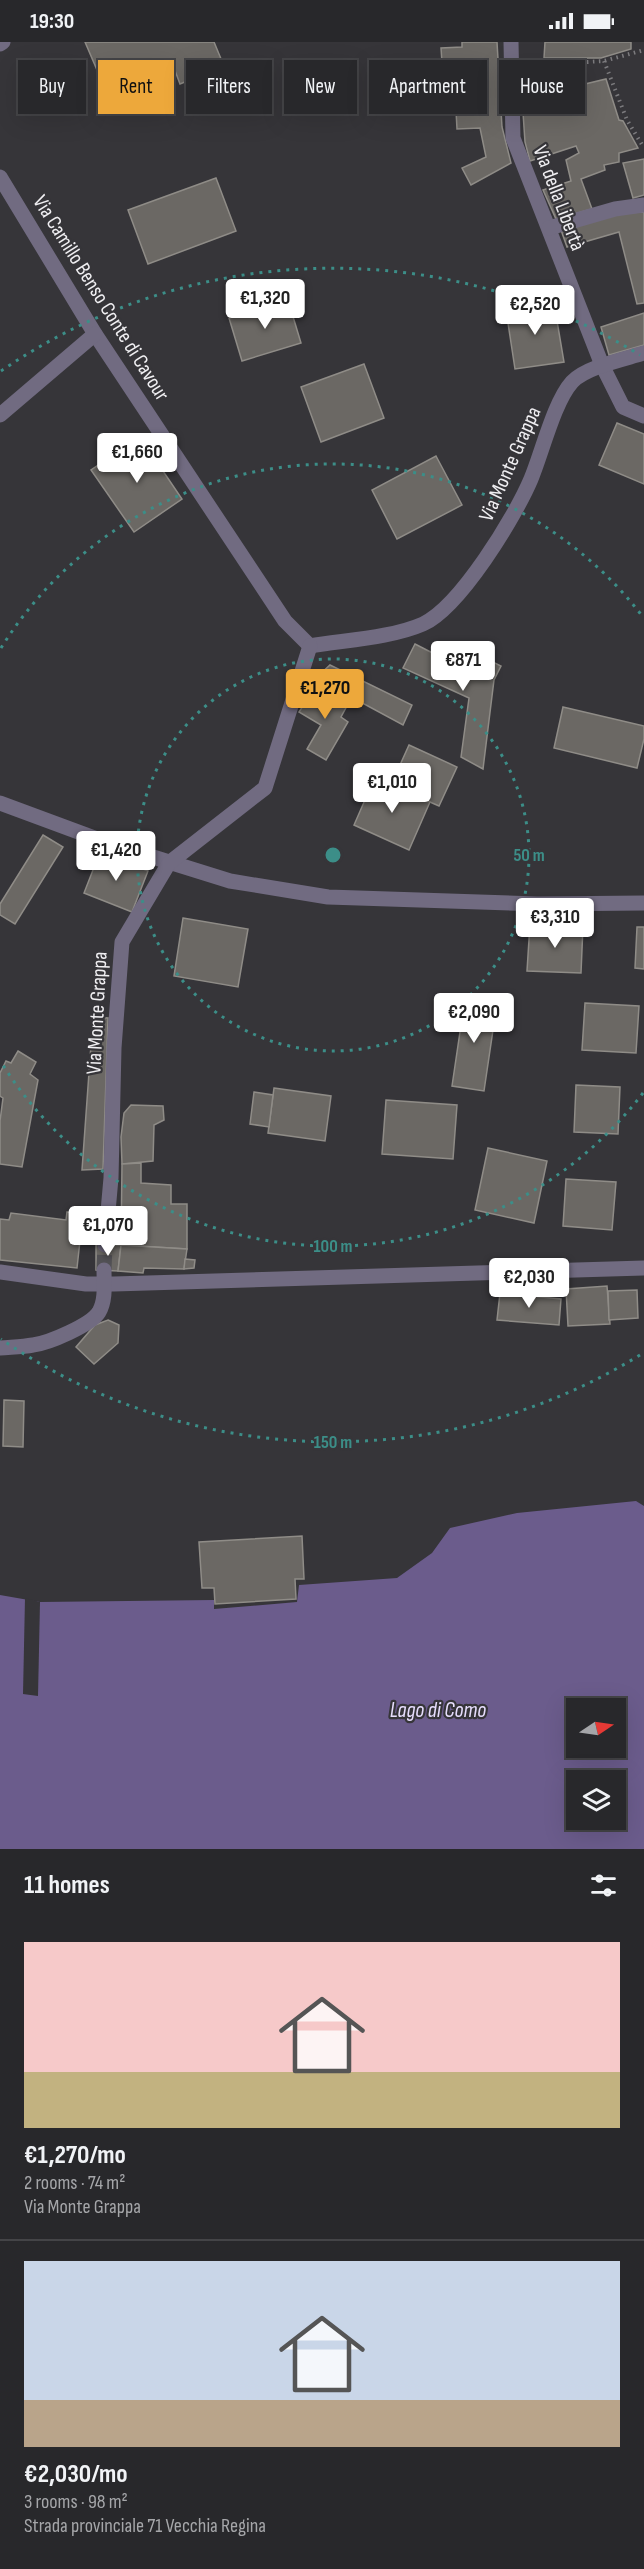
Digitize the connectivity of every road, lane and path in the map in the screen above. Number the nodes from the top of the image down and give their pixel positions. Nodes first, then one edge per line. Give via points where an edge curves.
1 (511, 42) edge
2 (644, 50) edge
3 (604, 61) junction
4 (585, 62) edge
5 (644, 148) edge
6 (0, 177) edge
7 (644, 205) edge
8 (549, 228) junction
9 (94, 334) junction
10 (644, 353) edge
11 (602, 365) junction
12 (0, 415) edge
13 (644, 416) edge
14 (310, 646) junction
15 (0, 803) edge
16 (169, 863) junction
17 (644, 903) edge
18 (105, 1245) tunnel mouth
19 (644, 1268) edge
20 (0, 1272) edge
21 (104, 1277) junction
22 (0, 1348) edge

1 - 8 street, Via della Libertà via 513,138
2 - 3 path
3 - 4 path
3 - 5 path via 627,120
6 - 9 street, Via Camillo Benso Conte di Cavour
7 - 8 street
8 - 11 street, Via della Libertà
9 - 12 street
9 - 14 street, Via Camillo Benso Conte di Cavour via 285,621
10 - 11 street, Via Monte Grappa
11 - 13 street, Via della Libertà via 623,407
11 - 14 street, Via Monte Grappa via 573,382 556,411 530,480 500,540 451,601 425,623 403,631
14 - 16 street, Via Monte Grappa via 265,788
15 - 16 street
16 - 17 street via 230,881 328,897 537,904
16 - 18 street, Via Monte Grappa via 122,942
19 - 21 street
20 - 21 street via 40,1279
21 - 22 street via 100,1310 93,1319 36,1345

